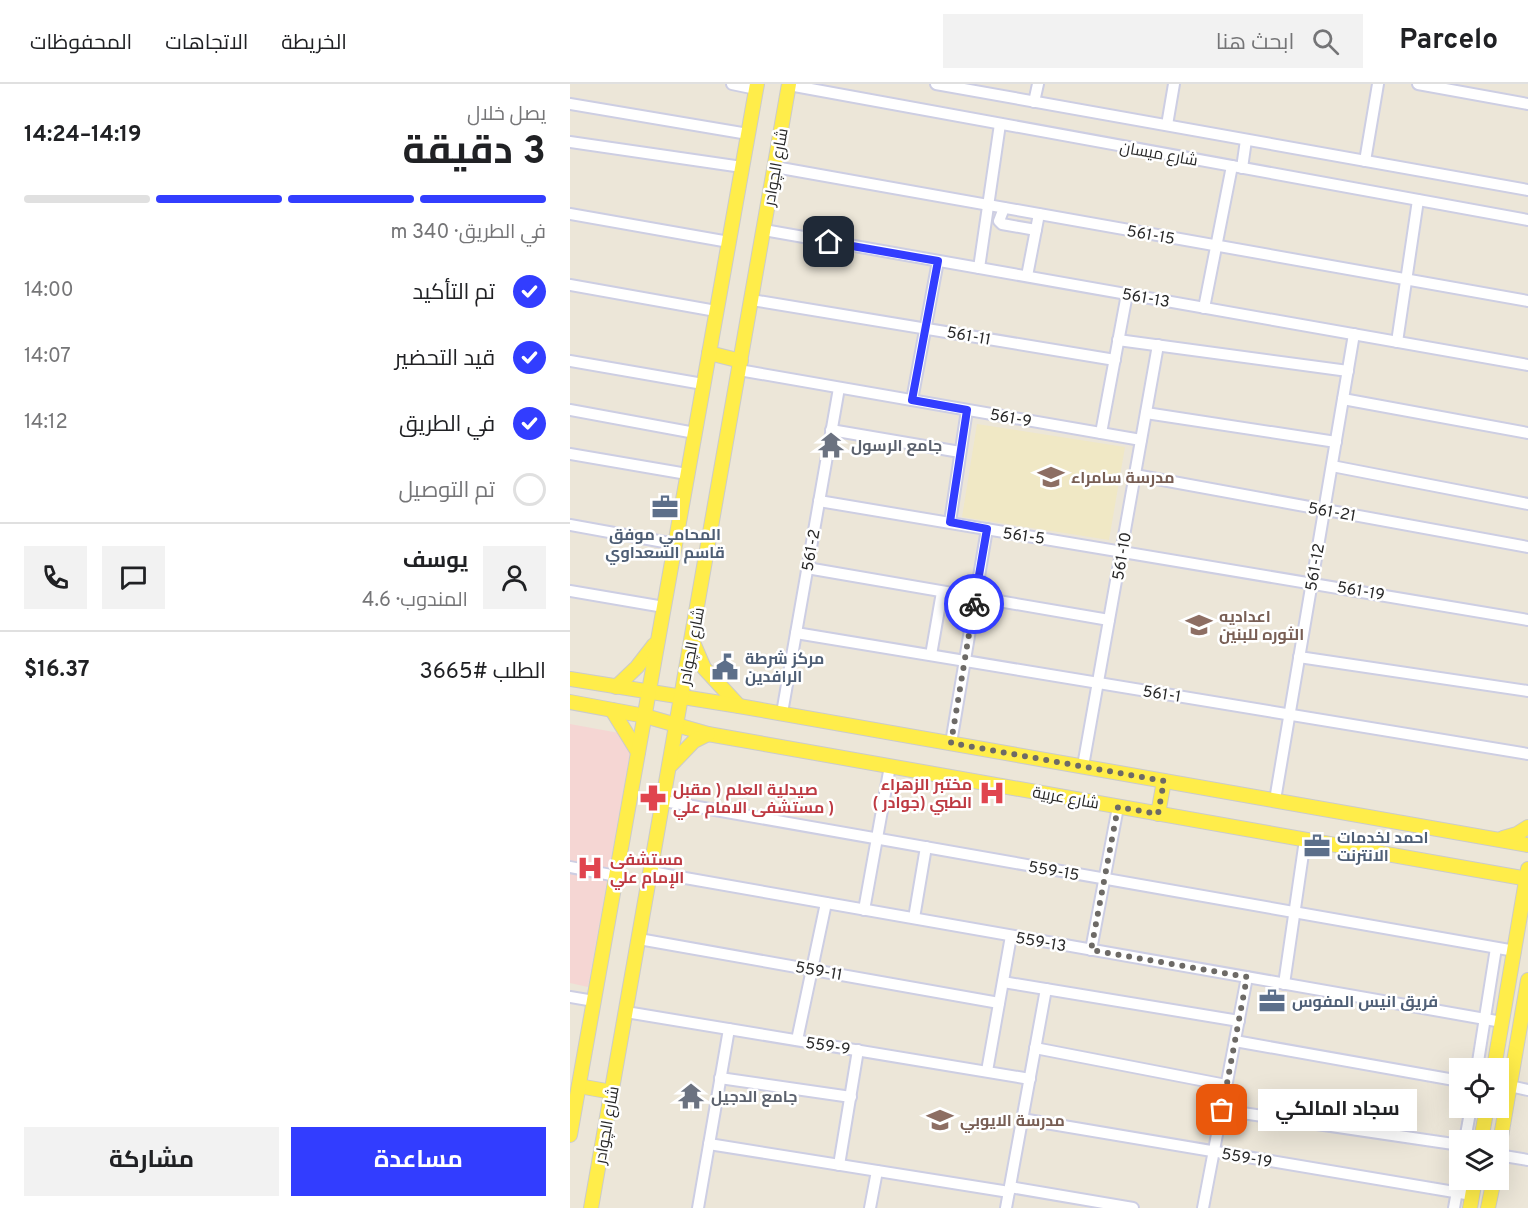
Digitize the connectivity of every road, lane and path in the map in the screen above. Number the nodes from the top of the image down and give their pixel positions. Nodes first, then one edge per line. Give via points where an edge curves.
1 (732, 84) edge
2 (936, 84) edge
3 (1038, 84) edge
4 (1174, 84) edge
5 (1378, 84) edge
6 (1418, 84) edge
7 (789, 85) edge
8 (756, 86) edge
9 (1034, 102) junction
10 (570, 104) edge
11 (1528, 104) edge
12 (1000, 124) junction
13 (1167, 125) junction
14 (748, 134) junction
15 (1246, 140) junction
16 (570, 142) edge
17 (1365, 161) junction
18 (742, 167) junction
19 (775, 167) junction
20 (1237, 167) junction
21 (1528, 190) edge
22 (1418, 200) junction
23 (989, 205) junction
24 (1004, 208) junction
25 (570, 214) edge
26 (1039, 214) junction
27 (1528, 220) edge
28 (764, 230) junction
29 (1036, 230) junction
30 (729, 242) junction
31 (1216, 246) junction
32 (938, 261) junction
33 (979, 268) junction
34 (1027, 276) junction
35 (1406, 279) junction
36 (570, 285) edge
37 (1126, 294) junction
38 (752, 300) junction
39 (1528, 301) edge
40 (1204, 308) junction
41 (716, 311) junction
42 (924, 327) junction
43 (1354, 334) junction
44 (1118, 340) junction
45 (1397, 342) junction
46 (1158, 345) junction
47 (709, 353) junction
48 (1115, 360) junction
49 (570, 361) edge
50 (740, 365) junction
51 (1528, 365) edge
52 (1348, 372) junction
53 (703, 384) junction
54 (839, 387) junction
55 (1343, 399) junction
56 (912, 400) junction
57 (570, 410) edge
58 (967, 410) junction
59 (1146, 413) junction
60 (831, 430) junction
61 (695, 432) junction
62 (1101, 433) junction
63 (1528, 433) edge
64 (1141, 440) junction
65 (1336, 442) junction
66 (960, 452) junction
67 (570, 454) edge
68 (1332, 466) junction
69 (687, 474) junction
70 (1135, 475) junction
71 (819, 501) junction
72 (1528, 504) edge
73 (1324, 510) junction
74 (950, 522) junction
75 (570, 525) edge
76 (987, 529) junction
77 (675, 544) junction
78 (1528, 547) edge
79 (1122, 549) junction
80 (807, 568) junction
81 (1312, 581) junction
82 (570, 591) edge
83 (942, 592) junction
84 (976, 597) junction
85 (664, 607) junction
86 (1109, 620) junction
87 (1528, 620) edge
88 (796, 633) junction
89 (692, 640) junction
90 (658, 641) junction
91 (931, 655) junction
92 (1299, 657) junction
93 (965, 661) junction
94 (570, 679) edge
95 (1098, 683) junction
96 (616, 687) junction
97 (1528, 691) edge
98 (647, 692) junction
99 (681, 698) junction
100 (570, 702) edge
101 (739, 706) junction
102 (612, 710) junction
103 (782, 713) junction
104 (1290, 714) junction
105 (645, 716) junction
106 (678, 724) junction
107 (708, 734) junction
108 (951, 743) junction
109 (638, 753) junction
110 (1528, 754) edge
111 (890, 766) junction
112 (1083, 766) junction
113 (670, 767) junction
114 (1164, 781) junction
115 (1275, 800) junction
116 (664, 801) junction
117 (1118, 807) junction
118 (1158, 814) junction
119 (1528, 827) edge
120 (876, 838) junction
121 (1496, 839) junction
122 (1305, 840) junction
123 (1528, 844) edge
124 (926, 847) junction
125 (570, 867) edge
126 (651, 872) junction
127 (1493, 873) junction
128 (616, 876) junction
129 (1527, 876) edge
130 (1105, 879) junction
131 (826, 903) junction
132 (1522, 909) junction
133 (864, 910) junction
134 (1295, 912) junction
135 (914, 918) junction
136 (1011, 936) junction
137 (639, 939) junction
138 (1496, 948) junction
139 (1091, 950) junction
140 (1515, 951) junction
141 (812, 969) junction
142 (1247, 977) junction
143 (1528, 980) edge
144 (1003, 982) junction
145 (1284, 984) junction
146 (1046, 989) junction
147 (570, 997) edge
148 (594, 1001) junction
149 (999, 1003) junction
150 (626, 1012) junction
151 (1524, 1017) edge
152 (1484, 1019) junction
153 (1239, 1021) junction
154 (1502, 1022) junction
155 (729, 1029) junction
156 (797, 1040) junction
157 (1235, 1041) junction
158 (1035, 1048) junction
159 (858, 1050) junction
160 (1478, 1058) edge
161 (1496, 1058) edge
162 (987, 1071) junction
163 (720, 1078) junction
164 (1030, 1078) junction
165 (1449, 1079) edge
166 (1226, 1085) junction
167 (579, 1086) junction
168 (1510, 1086) junction
169 (1528, 1090) edge
170 (612, 1092) junction
171 (850, 1097) junction
172 (572, 1108) edge
173 (1222, 1110) junction
174 (1023, 1119) junction
175 (1502, 1130) edge
176 (570, 1135) edge
177 (1449, 1143) edge
178 (709, 1144) junction
179 (1214, 1151) junction
180 (1509, 1156) edge
181 (1528, 1160) edge
182 (839, 1165) junction
183 (876, 1171) junction
184 (1009, 1189) junction
185 (1492, 1190) edge
186 (1457, 1192) junction
187 (1471, 1202) edge
188 (701, 1207) edge
189 (591, 1208) edge
190 (870, 1208) edge
191 (1006, 1208) edge
192 (1133, 1208) edge
193 (1203, 1208) edge
194 (1454, 1208) edge
195 (1488, 1208) edge

1 - 8 street
2 - 9 street, شارع ميسان
3 - 9 street
4 - 13 street
5 - 17 street
6 - 11 street
7 - 12 street, شارع ميسان
7 - 19 main road, شارع الچوادر
8 - 14 main road, شارع الچوادر
9 - 13 street, شارع ميسان
10 - 14 street
12 - 20 street, شارع ميسان
12 - 23 street
13 - 15 street, شارع ميسان
14 - 18 main road, شارع الچوادر
15 - 17 street, شارع ميسان
15 - 20 street
16 - 18 street
17 - 21 street, شارع ميسان
18 - 30 main road, شارع الچوادر
19 - 23 street, 561-15
19 - 28 main road, شارع الچوادر
20 - 22 street, شارع ميسان
20 - 31 street
22 - 27 street, شارع ميسان
22 - 35 street
23 - 24 street, 561-15
23 - 33 street
24 - 26 street, 561-15
24 - 29 street via 999,221 1002,224
25 - 30 street
26 - 29 street
26 - 31 street, 561-15
28 - 32 street, 561-13
28 - 38 main road, شارع الچوادر
29 - 34 street
30 - 41 main road, شارع الچوادر
31 - 35 street, 561-15
31 - 40 street
32 - 33 street, 561-13
32 - 42 street
33 - 34 street, 561-13
34 - 37 street, 561-13
35 - 39 street, 561-15
35 - 45 street
36 - 41 street
37 - 40 street, 561-13
37 - 44 street
38 - 42 street, 561-11
38 - 50 main road, شارع الچوادر
40 - 43 street, 561-13
41 - 47 main road, شارع الچوادر
42 - 48 street, 561-11
42 - 56 street
43 - 45 street, 561-13
43 - 52 street, 561-12
44 - 46 street
44 - 48 street
45 - 51 street, 561-13
46 - 52 street
46 - 59 street, 561-10
47 - 50 main road
47 - 53 main road, شارع الچوادر
48 - 62 street
49 - 53 street
50 - 54 street, 561-9
50 - 89 main road, شارع الچوادر
52 - 55 street, 561-12
53 - 61 main road, شارع الچوادر
54 - 56 street, 561-9
54 - 60 street, 561-2
55 - 63 street
55 - 65 street, 561-12
56 - 58 street, 561-9
57 - 61 street
58 - 62 street, 561-9
58 - 66 street
59 - 64 street, 561-10
59 - 65 street
60 - 66 street
60 - 71 street, 561-2
61 - 69 main road, شارع الچوادر
62 - 64 street, 561-9
64 - 70 street, 561-10
65 - 68 street, 561-12
66 - 74 street
67 - 69 street
68 - 72 street
68 - 73 street, 561-12
69 - 77 main road, شارع الچوادر
70 - 73 street, 561-21
70 - 79 street, 561-10
71 - 74 street, 561-5
71 - 80 street, 561-2
73 - 78 street, 561-21
73 - 81 street, 561-12
74 - 76 street, 561-5
75 - 77 street
76 - 79 street, 561-5
76 - 84 street
77 - 85 main road, شارع الچوادر
79 - 81 street, 561-19
79 - 86 street, 561-10
80 - 83 street
80 - 88 street, 561-2
81 - 87 street, 561-19
81 - 92 street, 561-12
82 - 85 street
83 - 84 street
83 - 91 street
84 - 86 street
84 - 93 street
85 - 90 main road, شارع الچوادر
86 - 95 street, 561-10
88 - 91 street, 561-1
88 - 103 street, 561-2
89 - 99 main road, شارع الچوادر
89 - 101 main road via 704,668
90 - 96 main road
90 - 98 main road, شارع الچوادر
91 - 93 street, 561-1
92 - 97 street
92 - 104 street, 561-12
93 - 95 street, 561-1
93 - 108 street
94 - 96 main road, شارع عربية
95 - 104 street, 561-1
95 - 112 street, 561-10
96 - 98 main road, شارع عربية
98 - 99 main road, شارع عربية
98 - 105 main road, شارع الچوادر
99 - 101 main road, شارع عربية
99 - 106 main road, شارع الچوادر
100 - 102 main road, شارع عربية
101 - 103 main road, شارع عربية
102 - 105 main road, شارع عربية
102 - 109 main road
103 - 108 main road, شارع عربية
104 - 110 street, 561-1
104 - 115 street, 561-12
105 - 106 main road, شارع عربية
105 - 109 main road, شارع الچوادر
106 - 107 main road, شارع عربية
106 - 113 main road, شارع الچوادر
107 - 111 main road, شارع عربية
107 - 113 main road via 680,754
108 - 112 main road, شارع عربية
109 - 128 main road, شارع الچوادر
111 - 117 main road, شارع عربية
111 - 120 street
112 - 114 main road, شارع عربية
113 - 116 main road, شارع الچوادر
114 - 115 main road, شارع عربية
114 - 118 main road
115 - 121 main road, شارع عربية
116 - 120 street, 559-15
116 - 126 main road, شارع الچوادر
117 - 118 main road, شارع عربية
117 - 130 street
118 - 122 main road, شارع عربية
119 - 121 main road
120 - 124 street, 559-15
120 - 133 street
121 - 123 main road, شارع عربية
122 - 127 main road, شارع عربية
122 - 134 street
124 - 130 street, 559-15
124 - 135 street
125 - 128 street
126 - 131 street, 559-13
126 - 137 main road, شارع الچوادر
127 - 129 main road, شارع عربية
127 - 132 main road via 1507,880
128 - 148 main road, شارع الچوادر
129 - 132 main road
130 - 134 street, 559-15
130 - 139 street
131 - 133 street, 559-13
131 - 141 street
132 - 140 main road
133 - 135 street, 559-13
134 - 138 street, 559-15
134 - 145 street
135 - 136 street, 559-13
136 - 139 street, 559-13
136 - 144 street
137 - 141 street, 559-11
137 - 150 main road, شارع الچوادر
138 - 140 street, 559-15
138 - 152 street
139 - 142 street, 559-13
140 - 154 main road
141 - 149 street, 559-11
141 - 156 street
142 - 145 street, 559-13
142 - 153 street
143 - 151 main road
144 - 146 street
144 - 149 street
145 - 152 street, 559-13
146 - 153 street
146 - 158 street
147 - 148 street
148 - 167 main road, شارع الچوادر
149 - 162 street
150 - 155 street, 559-9
150 - 170 main road, شارع الچوادر
151 - 168 main road
152 - 154 street, 559-13
152 - 160 street
153 - 157 street
154 - 161 main road
155 - 156 street, 559-9
155 - 163 street
156 - 159 street, 559-9
157 - 165 street
157 - 166 street
158 - 164 street
158 - 166 street
159 - 162 street, 559-9
159 - 171 street
162 - 164 street, 559-9
163 - 171 street
163 - 178 street
164 - 174 street
166 - 173 street
167 - 170 main road
167 - 172 main road, شارع الچوادر
168 - 169 street
168 - 175 main road
170 - 189 main road, شارع الچوادر
171 - 182 street
172 - 176 main road, شارع الچوادر
173 - 177 street
173 - 179 street
174 - 179 street, 559-19
174 - 184 street
178 - 182 street
178 - 188 street
179 - 186 street, 559-19
179 - 193 street
180 - 181 street
182 - 183 street
183 - 184 street
183 - 190 street
184 - 191 street
184 - 192 street
185 - 195 main road
186 - 187 street, 559-19
186 - 194 street

